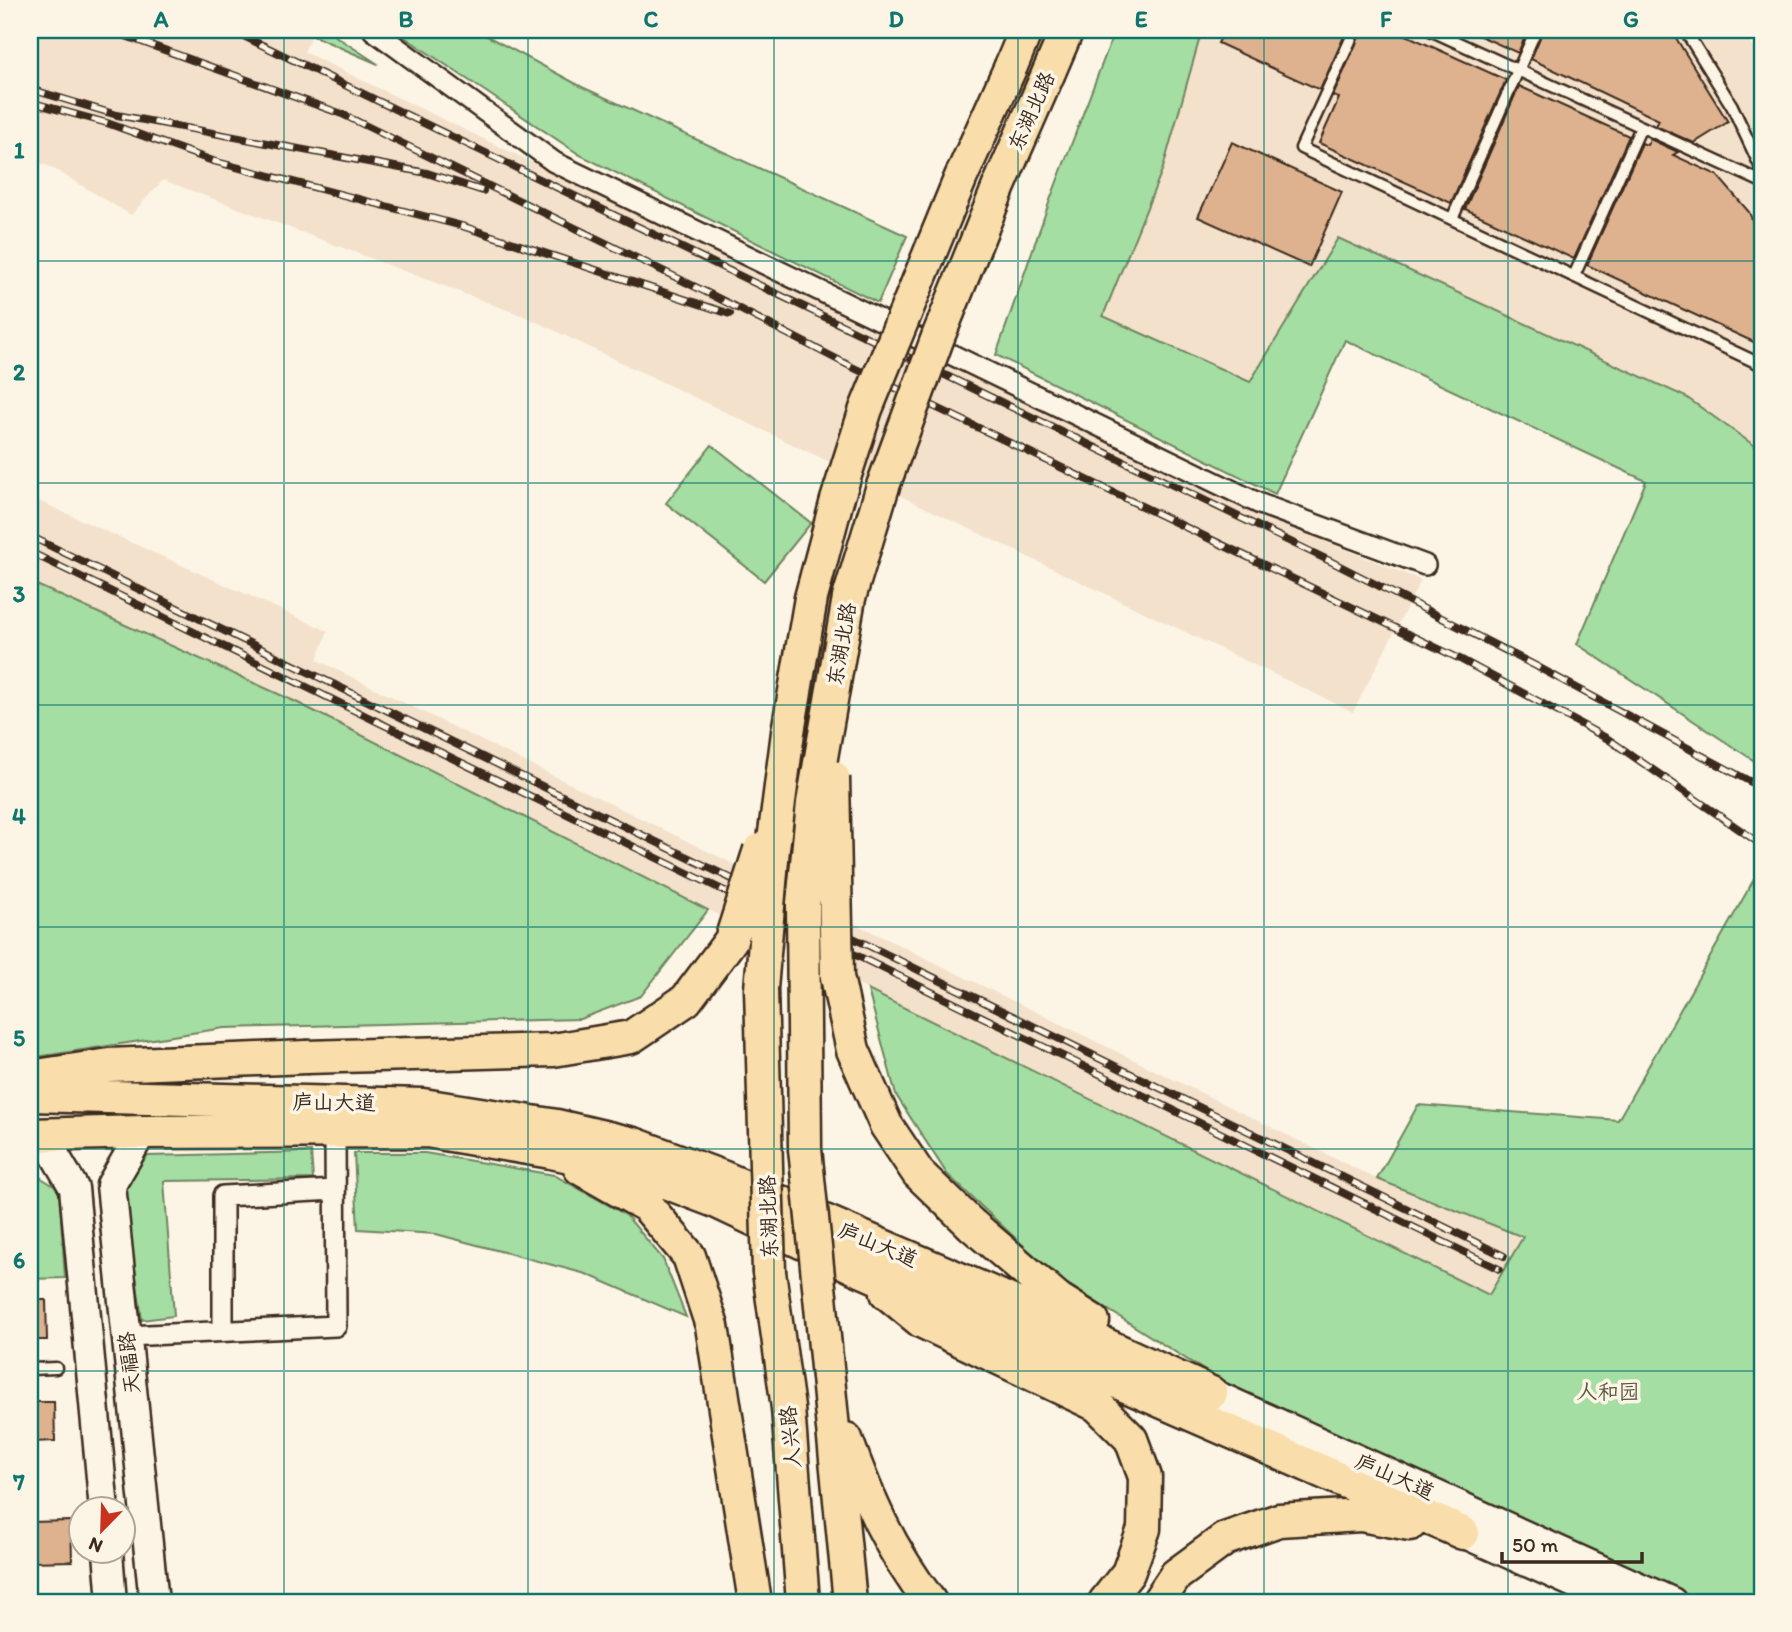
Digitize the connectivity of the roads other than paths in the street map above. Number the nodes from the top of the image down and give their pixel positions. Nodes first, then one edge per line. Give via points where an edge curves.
1 (373, 30) edge
2 (1026, 30) edge
3 (1067, 30) edge
4 (1355, 30) edge
5 (1430, 30) edge
6 (1536, 30) edge
7 (1685, 30) edge
8 (1518, 70) junction
9 (1641, 127) junction
10 (1762, 170) edge
11 (1762, 182) edge
12 (1452, 219) junction
13 (1574, 276) junction
14 (1762, 365) edge
15 (1424, 565) dead end
16 (832, 698) junction
17 (781, 785) junction
18 (30, 1077) edge
19 (30, 1095) edge
20 (335, 1131) junction
21 (142, 1132) junction
22 (37, 1135) edge
23 (551, 1152) junction
24 (335, 1190) junction
25 (856, 1268) junction
26 (769, 1272) joint
27 (223, 1331) junction
28 (127, 1336) junction
29 (56, 1368) dead end
30 (30, 1369) edge
31 (1211, 1393) junction
32 (831, 1398) junction
33 (103, 1496) edge
34 (1463, 1533) junction
35 (902, 1565) junction
36 (109, 1566) edge
37 (112, 1602) edge
38 (154, 1602) edge
39 (755, 1602) edge
40 (803, 1602) edge
41 (850, 1602) edge
42 (930, 1602) edge
43 (955, 1602) edge
44 (1105, 1602) edge
45 (1158, 1602) edge
46 (1616, 1602) edge
47 (1672, 1602) edge

1 - 15 street via 554,162 1260,504
2 - 17 main road, 东湖北路, bridge via 866,409 811,598
3 - 16 main road, 东湖北路, bridge via 953,299 883,486 849,598
4 - 12 lane via 1301,148
5 - 8 lane
6 - 8 lane
7 - 10 lane via 1732,106
8 - 9 lane
8 - 12 lane
9 - 11 lane
9 - 13 lane
12 - 13 lane
13 - 14 lane
16 - 31 main road, bridge via 837,976 853,1050 886,1125 918,1173 1058,1299
16 - 32 main road, 东湖北路, bridge via 813,803 803,903 805,1149
17 - 18 main road, bridge via 731,940 686,1000 631,1037 553,1050 108,1065
17 - 26 main road, 东湖北路, bridge via 761,989
19 - 31 main road, 庐山大道 via 423,1105 557,1126 634,1144 999,1296
20 - 21 main road, 庐山大道
20 - 23 main road, 庐山大道 via 427,1131
20 - 24 street
21 - 22 main road, 庐山大道
21 - 28 street, 天福路 via 111,1185
22 - 33 street, 天福路 via 74,1188
23 - 25 main road, 庐山大道 via 631,1169 703,1196
23 - 39 main road via 647,1206 689,1255 712,1326
24 - 27 street via 223,1196
24 - 27 street via 336,1326
25 - 34 main road, 庐山大道
25 - 44 main road via 921,1321 1097,1405 1132,1440 1145,1477 1144,1530 1128,1573
26 - 40 main road, 人兴路 via 788,1408
27 - 28 street
28 - 38 street, 天福路
29 - 30 lane
31 - 47 street, 庐山大道
32 - 35 main road via 869,1503
32 - 41 main road
34 - 45 main road via 1361,1515 1279,1520 1225,1539 1176,1576
34 - 46 street, 庐山大道
35 - 42 main road
35 - 43 main road
36 - 37 street

